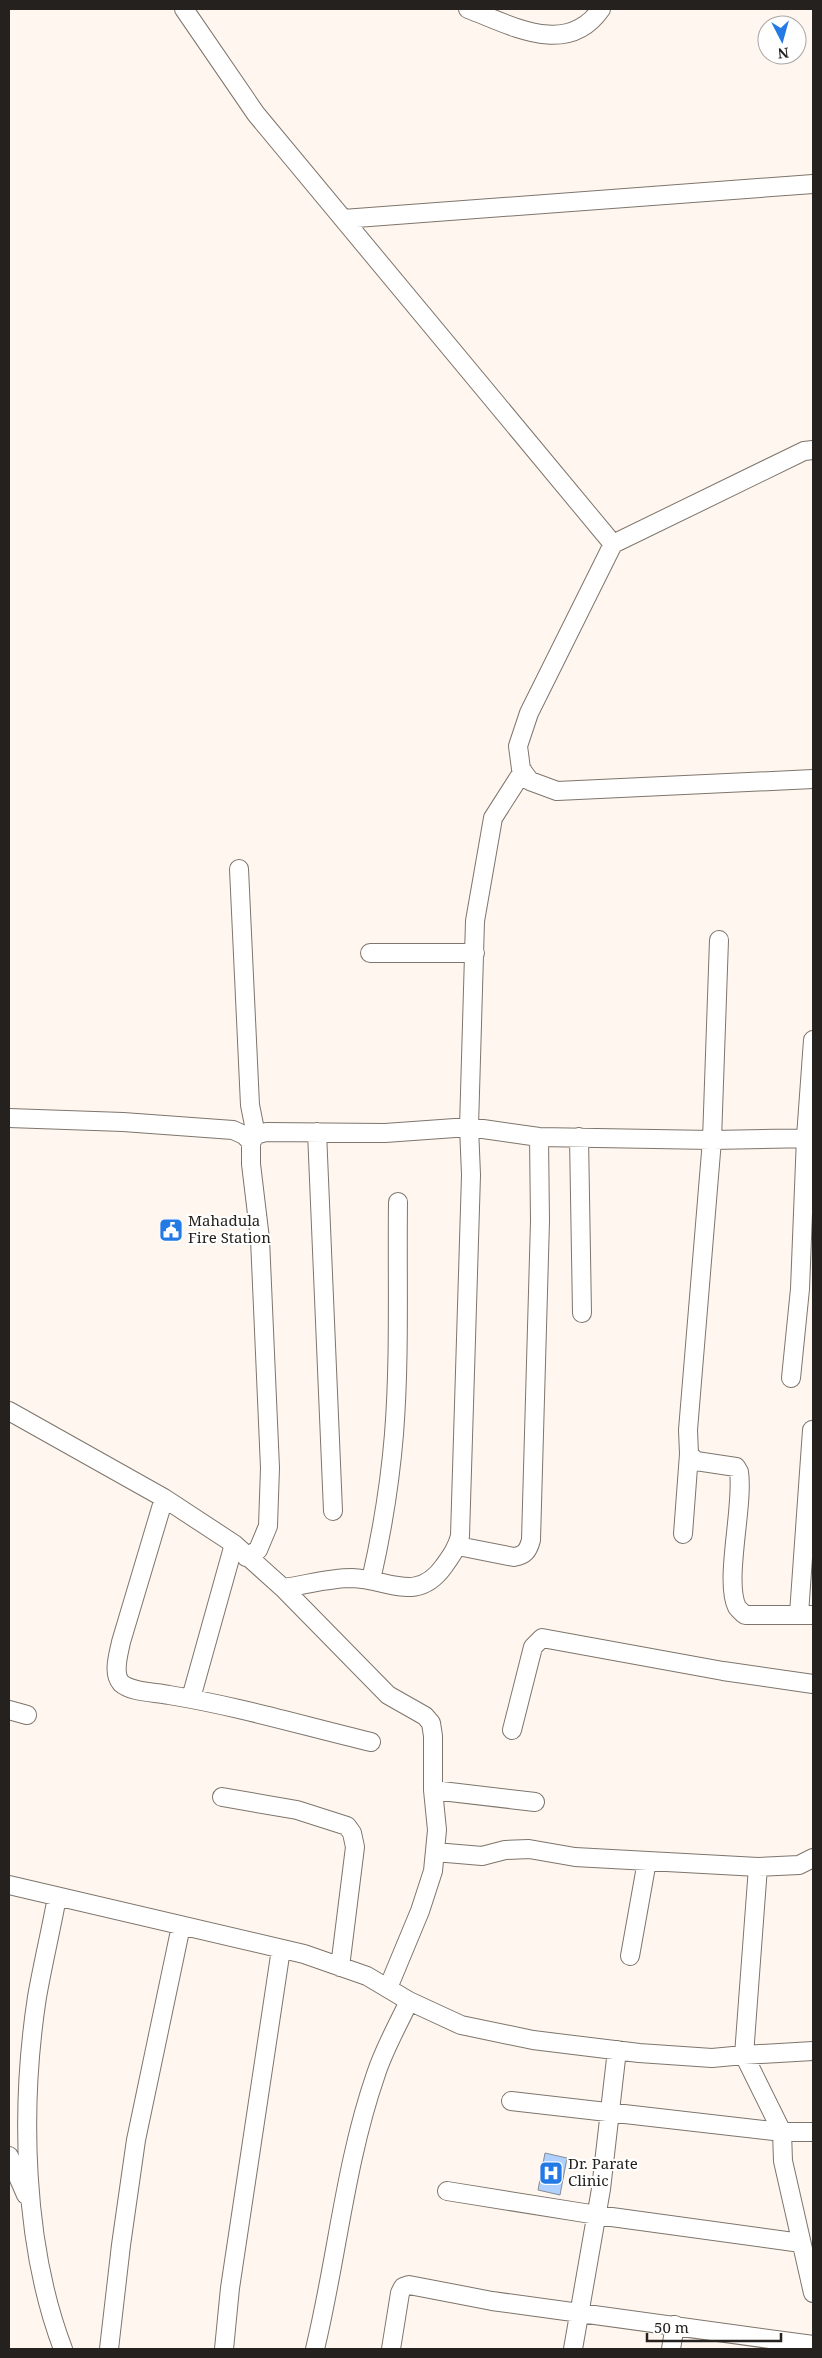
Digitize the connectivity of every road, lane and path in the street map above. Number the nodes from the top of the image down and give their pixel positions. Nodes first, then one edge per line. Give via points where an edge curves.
1 (184, 9) edge
2 (468, 9) edge
3 (601, 9) edge
4 (813, 184) edge
5 (343, 219) junction
6 (813, 450) edge
7 (613, 544) junction
8 (523, 772) junction
9 (813, 780) edge
10 (239, 869) dead end
11 (719, 940) dead end
12 (475, 952) junction
13 (370, 953) dead end
14 (813, 1040) edge
15 (9, 1118) edge
16 (469, 1127) junction
17 (317, 1132) junction
18 (539, 1137) junction
19 (579, 1137) junction
20 (810, 1138) edge
21 (254, 1139) junction
22 (712, 1140) junction
23 (398, 1202) dead end
24 (808, 1242) edge
25 (582, 1313) dead end
26 (791, 1378) dead end
27 (9, 1411) edge
28 (812, 1430) edge
29 (689, 1454) junction
30 (164, 1498) junction
31 (333, 1510) dead end
32 (683, 1534) dead end
33 (458, 1546) junction
34 (240, 1551) junction
35 (371, 1580) junction
36 (283, 1588) junction
37 (806, 1615) edge
38 (813, 1684) edge
39 (191, 1698) junction
40 (9, 1710) edge
41 (28, 1715) dead end
42 (512, 1730) dead end
43 (371, 1742) dead end
44 (433, 1790) junction
45 (222, 1797) dead end
46 (535, 1802) dead end
47 (435, 1852) junction
48 (813, 1858) edge
49 (647, 1861) junction
50 (758, 1867) junction
51 (9, 1885) edge
52 (57, 1897) junction
53 (181, 1926) junction
54 (281, 1949) junction
55 (630, 1956) dead end
56 (340, 1967) junction
57 (388, 1988) junction
58 (409, 2001) junction
59 (617, 2050) junction
60 (813, 2051) edge
61 (744, 2055) junction
62 (511, 2101) dead end
63 (610, 2111) junction
64 (782, 2132) junction
65 (813, 2132) edge
66 (9, 2156) edge
67 (447, 2191) dead end
68 (30, 2204) junction
69 (596, 2215) junction
70 (805, 2235) edge
71 (813, 2289) edge
72 (581, 2312) junction
73 (675, 2325) junction
74 (757, 2343) edge
75 (813, 2345) edge
76 (63, 2349) edge
77 (109, 2349) edge
78 (224, 2349) edge
79 (314, 2349) edge
80 (391, 2349) edge
81 (573, 2349) edge
82 (671, 2349) edge

1 - 5 street via 256,114
2 - 3 street via 532,34 545,35 562,34 582,27
4 - 5 street
5 - 7 street
6 - 7 street via 804,451
7 - 8 street via 529,713 518,746
8 - 9 street via 530,780 558,791
8 - 12 street via 493,818 475,921
10 - 21 street
11 - 22 street
12 - 13 street
12 - 16 street
14 - 20 street
15 - 21 street via 233,1130
16 - 17 street via 385,1133
16 - 18 street
16 - 33 street via 471,1194
17 - 21 street via 266,1132
17 - 31 street
18 - 19 street
18 - 33 street via 540,1221 531,1540 529,1549 514,1557
19 - 22 street
19 - 25 street
20 - 22 street
20 - 24 street
21 - 34 street via 270,1468 268,1526 258,1550
22 - 29 street via 688,1430
23 - 35 street via 394,1435 385,1510
24 - 26 street
27 - 30 street
28 - 37 street
29 - 32 street
29 - 37 street via 696,1461 736,1467 739,1472 734,1574 734,1597 738,1608 745,1615
30 - 34 street
30 - 39 street via 121,1642 118,1677 121,1683 131,1688
33 - 35 street via 436,1576 424,1585 408,1587
34 - 36 street
34 - 39 street
35 - 36 street via 330,1579
36 - 44 street via 388,1695 425,1716 431,1723
38 - 42 street via 723,1672 542,1638 534,1647
39 - 43 street
40 - 41 street
44 - 46 street
44 - 47 street via 437,1830
45 - 56 street via 297,1810 348,1826 356,1847
47 - 49 street via 482,1856 505,1850 529,1849 575,1857
47 - 57 street via 433,1871 420,1911
48 - 50 street via 798,1865
49 - 50 street
49 - 55 street
50 - 61 street
51 - 52 street
52 - 53 street
52 - 68 street via 37,1998 28,2131
53 - 54 street
53 - 77 street via 136,2140
54 - 56 street
54 - 78 street via 230,2288
56 - 57 street via 367,1976
57 - 58 street
58 - 59 street via 461,2025 533,2040
58 - 79 street via 376,2073 356,2142 329,2292
59 - 61 street via 712,2058
59 - 63 street
60 - 61 street
61 - 64 street
62 - 63 street
63 - 64 street
63 - 69 street
64 - 65 street
64 - 70 street via 783,2161
66 - 68 street
67 - 69 street
68 - 76 street via 46,2289
69 - 70 street
69 - 72 street
70 - 71 street
72 - 73 street
72 - 80 street via 492,2301 409,2285 400,2293
72 - 81 street
73 - 74 street
73 - 82 street
74 - 75 street

